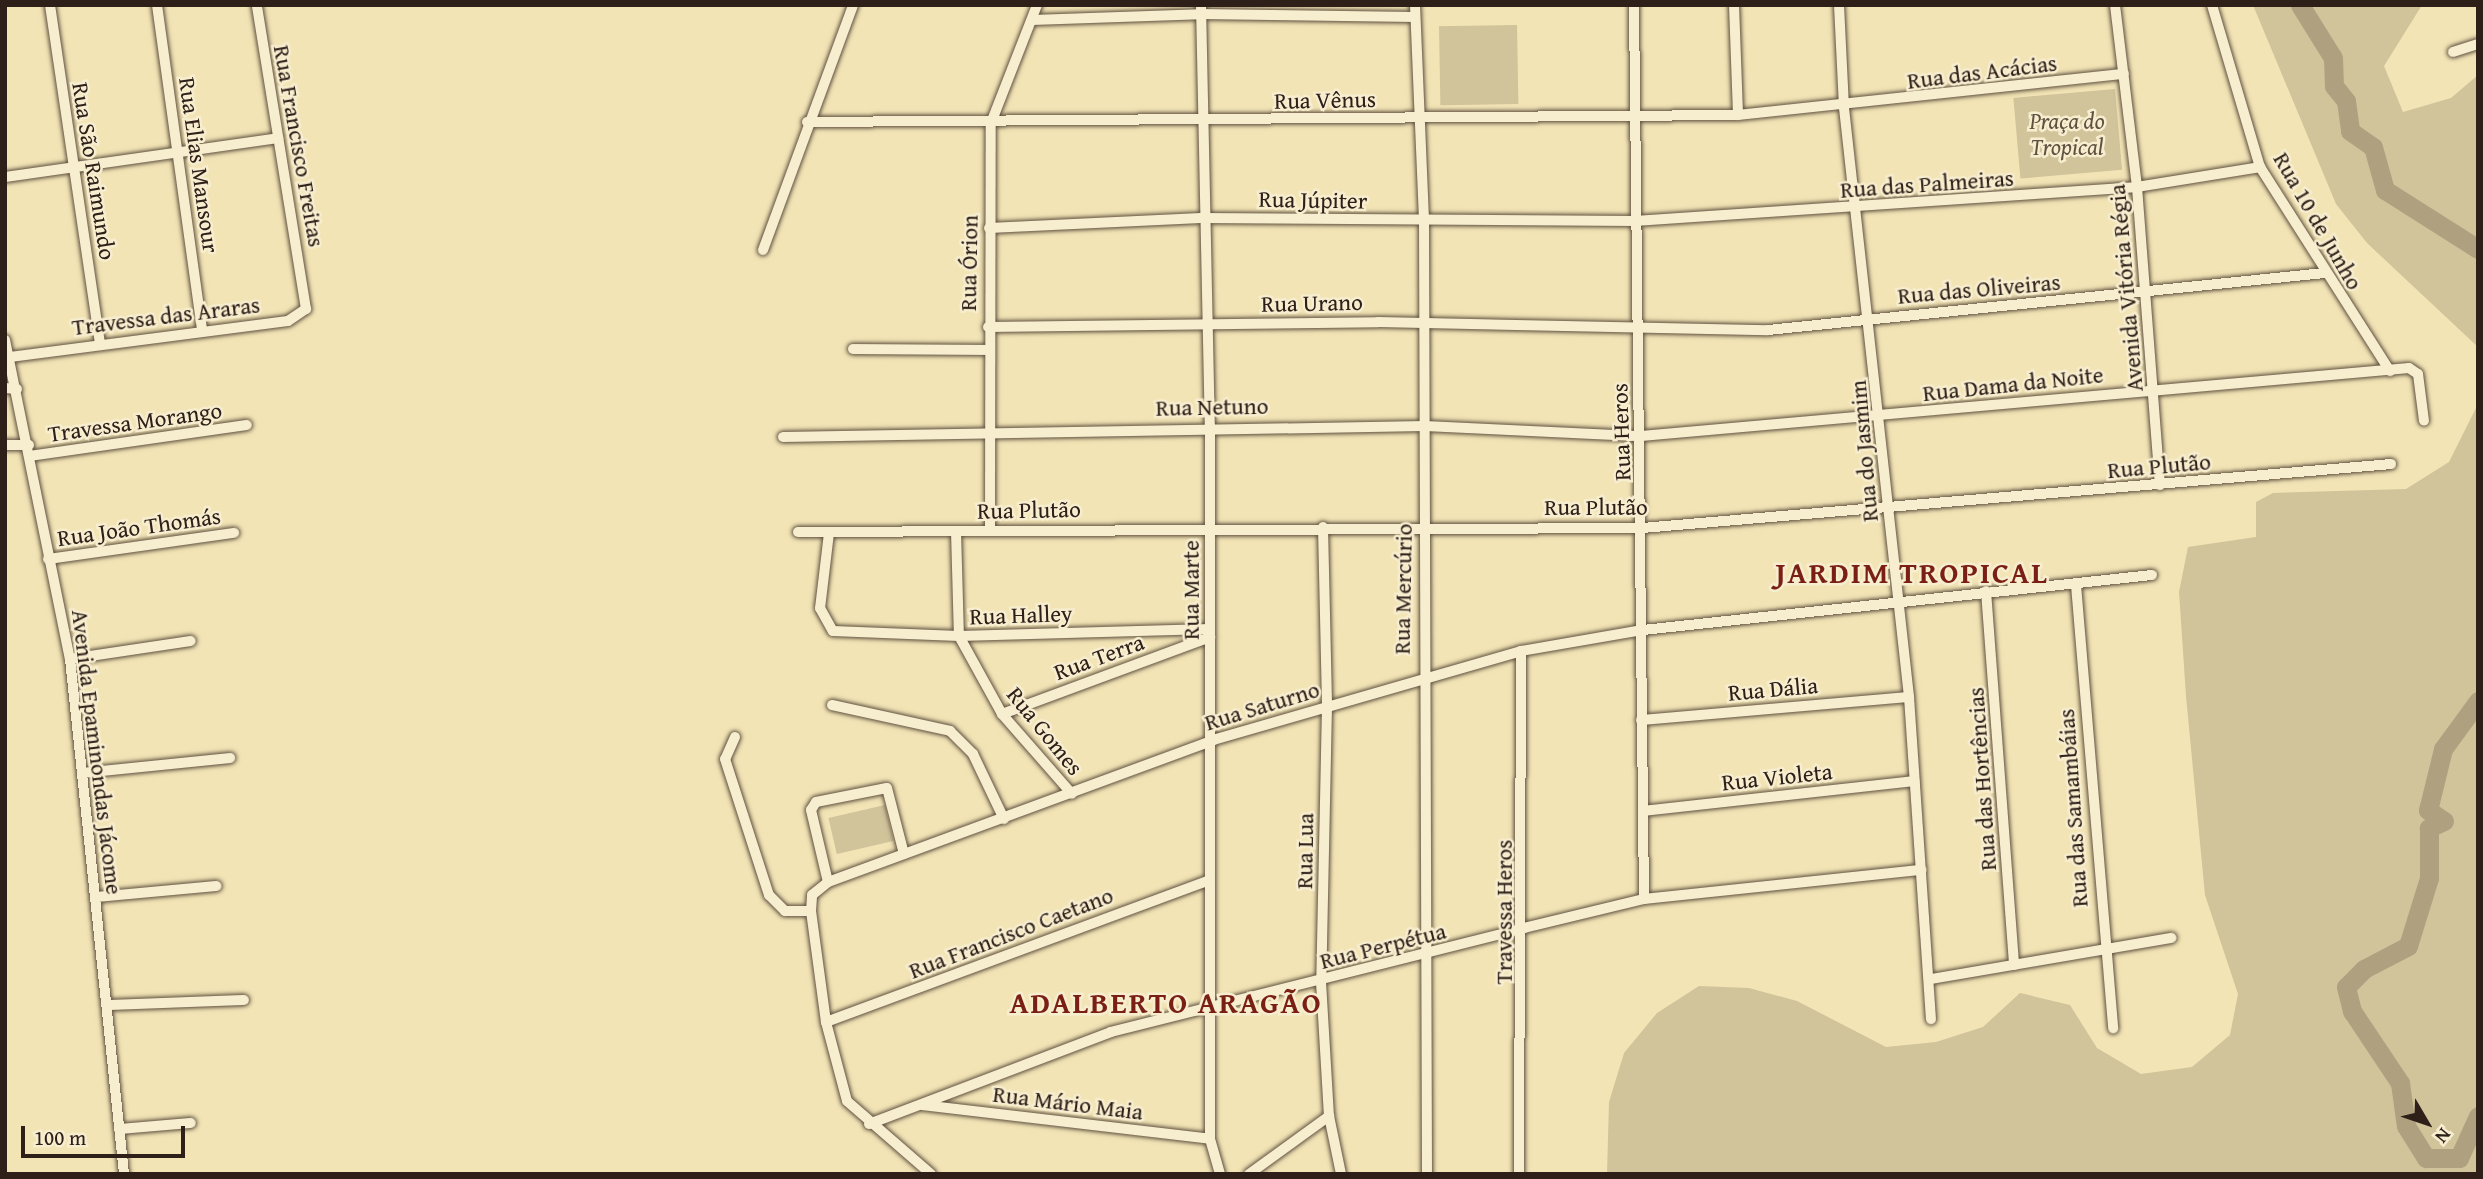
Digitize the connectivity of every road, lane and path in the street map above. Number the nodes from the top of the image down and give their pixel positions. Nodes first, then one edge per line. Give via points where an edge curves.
1 (50, 5) edge
2 (157, 5) edge
3 (257, 5) edge
4 (853, 5) edge
5 (1037, 5) edge
6 (1415, 5) edge
7 (1634, 5) edge
8 (1734, 5) edge
9 (1839, 5) edge
10 (2115, 5) edge
11 (2212, 5) edge
12 (1201, 9) edge
13 (1415, 17) junction
14 (1032, 20) junction
15 (2478, 44) edge
16 (2453, 52) dead end
17 (2124, 74) junction
18 (1844, 108) junction
19 (1738, 115) junction
20 (1421, 117) junction
21 (1636, 117) junction
22 (807, 122) junction
23 (1204, 122) junction
24 (991, 123) junction
25 (278, 138) junction
26 (178, 151) junction
27 (73, 166) junction
28 (2260, 167) junction
29 (5, 177) edge
30 (2137, 187) junction
31 (1856, 210) junction
32 (1201, 218) junction
33 (1424, 220) junction
34 (1636, 221) junction
35 (989, 228) junction
36 (763, 250) dead end
37 (2324, 273) junction
38 (306, 293) joint
39 (2142, 293) junction
40 (1871, 318) junction
41 (1423, 323) junction
42 (1205, 324) junction
43 (988, 327) junction
44 (202, 329) junction
45 (1637, 330) junction
46 (5, 340) edge
47 (100, 342) junction
48 (853, 349) dead end
49 (989, 350) junction
50 (10, 357) junction
51 (2390, 371) junction
52 (5, 388) edge
53 (17, 388) junction
54 (2153, 390) junction
55 (1879, 417) junction
56 (2424, 421) dead end
57 (247, 425) dead end
58 (1210, 426) junction
59 (1425, 426) junction
60 (990, 431) junction
61 (1640, 436) junction
62 (783, 437) dead end
63 (5, 445) edge
64 (29, 451) junction
65 (2391, 464) dead end
66 (2160, 485) junction
67 (1887, 507) junction
68 (1423, 524) junction
69 (1210, 527) junction
70 (1323, 527) junction
71 (1642, 528) junction
72 (990, 529) junction
73 (956, 531) junction
74 (798, 532) dead end
75 (234, 533) dead end
76 (829, 533) junction
77 (48, 559) junction
78 (2152, 575) dead end
79 (2076, 585) junction
80 (1986, 591) junction
81 (1900, 603) junction
82 (1643, 630) junction
83 (1210, 633) junction
84 (959, 636) junction
85 (191, 641) dead end
86 (1521, 650) junction
87 (70, 659) junction
88 (1421, 676) junction
89 (1909, 697) junction
90 (832, 705) dead end
91 (1327, 706) junction
92 (1002, 714) junction
93 (1641, 720) junction
94 (735, 737) dead end
95 (1213, 740) junction
96 (230, 758) dead end
97 (82, 774) junction
98 (1914, 781) junction
99 (1072, 794) junction
100 (1643, 811) junction
101 (1004, 819) junction
102 (904, 854) junction
103 (1921, 870) junction
104 (1210, 880) junction
105 (828, 882) junction
106 (216, 886) dead end
107 (96, 897) junction
108 (1644, 899) junction
109 (811, 912) junction
110 (1524, 928) junction
111 (2172, 938) dead end
112 (2102, 949) junction
113 (1427, 956) junction
114 (2014, 965) junction
115 (1931, 979) junction
116 (1321, 982) junction
117 (244, 1000) dead end
118 (108, 1005) junction
119 (1209, 1008) junction
120 (1931, 1020) dead end
121 (826, 1022) junction
122 (2113, 1028) dead end
123 (921, 1105) junction
124 (1329, 1116) junction
125 (191, 1123) dead end
126 (869, 1124) junction
127 (119, 1129) junction
128 (1210, 1139) junction
129 (124, 1174) edge
130 (931, 1174) edge
131 (1220, 1174) edge
132 (1249, 1174) edge
133 (1341, 1174) edge
134 (1427, 1174) edge
135 (1519, 1174) edge

1 - 27 street, Rua São Raimundo
2 - 26 street, Rua Elias Mansour
3 - 25 street, Rua Francisco Freitas
4 - 22 street
5 - 14 street, Rua Órion
6 - 13 street, Rua Mercúrio
7 - 21 street, Rua Heros
8 - 19 street
9 - 18 street, Rua do Jasmim
10 - 17 street, Avenida Vitória Régia
11 - 28 street, Rua 10 de Junho
12 - 13 street
12 - 14 street
12 - 23 street, Rua Marte
13 - 20 street, Rua Mercúrio
14 - 24 street, Rua Órion
15 - 16 street
17 - 18 street, Rua das Acácias
17 - 30 street, Avenida Vitória Régia
18 - 19 street, Rua Vênus
18 - 31 street, Rua do Jasmim
19 - 21 street, Rua Vênus
20 - 21 street, Rua Vênus
20 - 23 street, Rua Vênus
20 - 33 street, Rua Mercúrio
21 - 34 street, Rua Heros
22 - 24 street, Rua Vênus
22 - 36 street
23 - 24 street, Rua Vênus
23 - 32 street, Rua Marte
24 - 35 street, Rua Órion
25 - 26 street
25 - 38 street, Rua Francisco Freitas
26 - 27 street
26 - 44 street, Rua Elias Mansour
27 - 29 street
27 - 47 street, Rua São Raimundo
28 - 30 street, Rua das Palmeiras
28 - 37 street, Rua 10 de Junho
30 - 31 street, Rua das Palmeiras
30 - 39 street, Avenida Vitória Régia
31 - 34 street, Rua das Palmeiras
31 - 40 street, Rua do Jasmim
32 - 33 street, Rua Júpiter
32 - 35 street, Rua Júpiter
32 - 42 street, Rua Marte
33 - 34 street, Rua Júpiter
33 - 41 street, Rua Mercúrio
34 - 45 street, Rua Heros
35 - 43 street, Rua Órion
37 - 39 street, Rua das Oliveiras
37 - 51 street, Rua 10 de Junho
38 - 44 street, Travessa das Araras via 306,309 288,321
39 - 40 street, Rua das Oliveiras
39 - 54 street, Avenida Vitória Régia
40 - 45 street, Rua das Oliveiras via 1768,330
40 - 55 street, Rua do Jasmim
41 - 42 street, Rua Urano
41 - 45 street, Rua Urano
41 - 59 street, Rua Mercúrio
42 - 43 street, Rua Urano
42 - 58 street, Rua Marte
43 - 49 street, Rua Órion
44 - 47 street, Travessa das Araras
45 - 61 street, Rua Heros
46 - 50 street, Avenida Epaminondas Jácome
47 - 50 street, Travessa das Araras
48 - 49 street
49 - 60 street, Rua Órion
50 - 53 street, Avenida Epaminondas Jácome
51 - 54 street, Rua Dama da Noite
51 - 56 street via 2418,374
52 - 53 street
53 - 64 street, Avenida Epaminondas Jácome
54 - 55 street, Rua Dama da Noite
54 - 66 street, Avenida Vitória Régia
55 - 61 street, Rua Dama da Noite
55 - 67 street, Rua do Jasmim
57 - 64 street, Travessa Morango
58 - 59 street, Rua Netuno
58 - 60 street, Rua Netuno
58 - 69 street, Rua Marte
59 - 61 street, Rua Netuno
59 - 68 street, Rua Mercúrio
60 - 62 street, Rua Netuno
60 - 72 street, Rua Órion
61 - 71 street, Rua Heros
63 - 64 street, Travessa Morango
64 - 77 street, Avenida Epaminondas Jácome
65 - 66 street, Rua Plutão
66 - 67 street, Rua Plutão
67 - 71 street, Rua Plutão
67 - 81 street, Rua do Jasmim
68 - 70 street, Rua Plutão
68 - 71 street, Rua Plutão
68 - 88 street, Rua Mercúrio
69 - 70 street, Rua Plutão
69 - 72 street, Rua Plutão
69 - 83 street, Rua Marte
70 - 91 street, Rua Lua
71 - 82 street, Rua Heros
72 - 73 street, Rua Plutão
73 - 76 street, Rua Plutão
73 - 84 street, Rua Gomes
74 - 76 street, Rua Plutão
75 - 77 street, Rua João Thomás
76 - 84 street, Rua Halley via 820,608 833,631
77 - 87 street, Avenida Epaminondas Jácome
78 - 79 street, Rua Saturno
79 - 80 street, Rua Saturno
79 - 112 street, Rua das Samambáias
80 - 81 street, Rua Saturno
80 - 114 street, Rua das Hortências
81 - 82 street, Rua Saturno
81 - 89 street, Rua do Jasmim
82 - 86 street, Rua Saturno
82 - 93 street, Rua Heros
83 - 84 street, Rua Halley
83 - 92 street, Rua Terra
83 - 95 street, Rua Marte
84 - 92 street, Rua Gomes
85 - 87 street
86 - 88 street, Rua Saturno
86 - 110 street, Travessa Heros
87 - 97 street, Avenida Epaminondas Jácome
88 - 91 street, Rua Saturno
88 - 113 street, Rua Mercúrio
89 - 93 street, Rua Dália
89 - 98 street, Rua do Jasmim
90 - 101 street via 950,731 973,754
91 - 95 street, Rua Saturno
91 - 116 street, Rua Lua
92 - 99 street, Rua Gomes
93 - 100 street, Rua Heros
94 - 109 street via 725,759 769,895 785,911
95 - 99 street, Rua Saturno
95 - 104 street, Rua Marte
96 - 97 street
97 - 107 street, Avenida Epaminondas Jácome
98 - 100 street, Rua Violeta
98 - 103 street, Rua do Jasmim
99 - 101 street, Rua Saturno
100 - 108 street, Rua Heros
101 - 102 street, Rua Saturno
102 - 105 street, Rua Saturno
102 - 105 street via 887,788 816,802 811,807
103 - 108 street, Rua Perpétua
103 - 115 street, Rua do Jasmim
104 - 119 street, Rua Marte
104 - 121 street, Rua Francisco Caetano
105 - 109 street, Rua Saturno via 812,895
106 - 107 street
107 - 118 street, Avenida Epaminondas Jácome
108 - 110 street, Rua Perpétua
109 - 121 street
110 - 113 street, Rua Perpétua
110 - 135 street, Travessa Heros
111 - 112 street
112 - 114 street
112 - 122 street, Rua das Samambáias
113 - 116 street, Rua Perpétua
113 - 134 street, Rua Mercúrio
114 - 115 street
115 - 120 street, Rua do Jasmim
116 - 119 street, Rua Perpétua
116 - 124 street, Rua Lua
117 - 118 street
118 - 127 street, Avenida Epaminondas Jácome
119 - 123 street, Rua Perpétua via 1055,1051
119 - 128 street, Rua Marte
121 - 126 street via 848,1101
123 - 126 street, Rua Perpétua
123 - 128 street, Rua Mário Maia
124 - 132 street
124 - 133 street, Rua Lua
125 - 127 street
126 - 130 street
127 - 129 street, Avenida Epaminondas Jácome
128 - 131 street, Rua Marte

